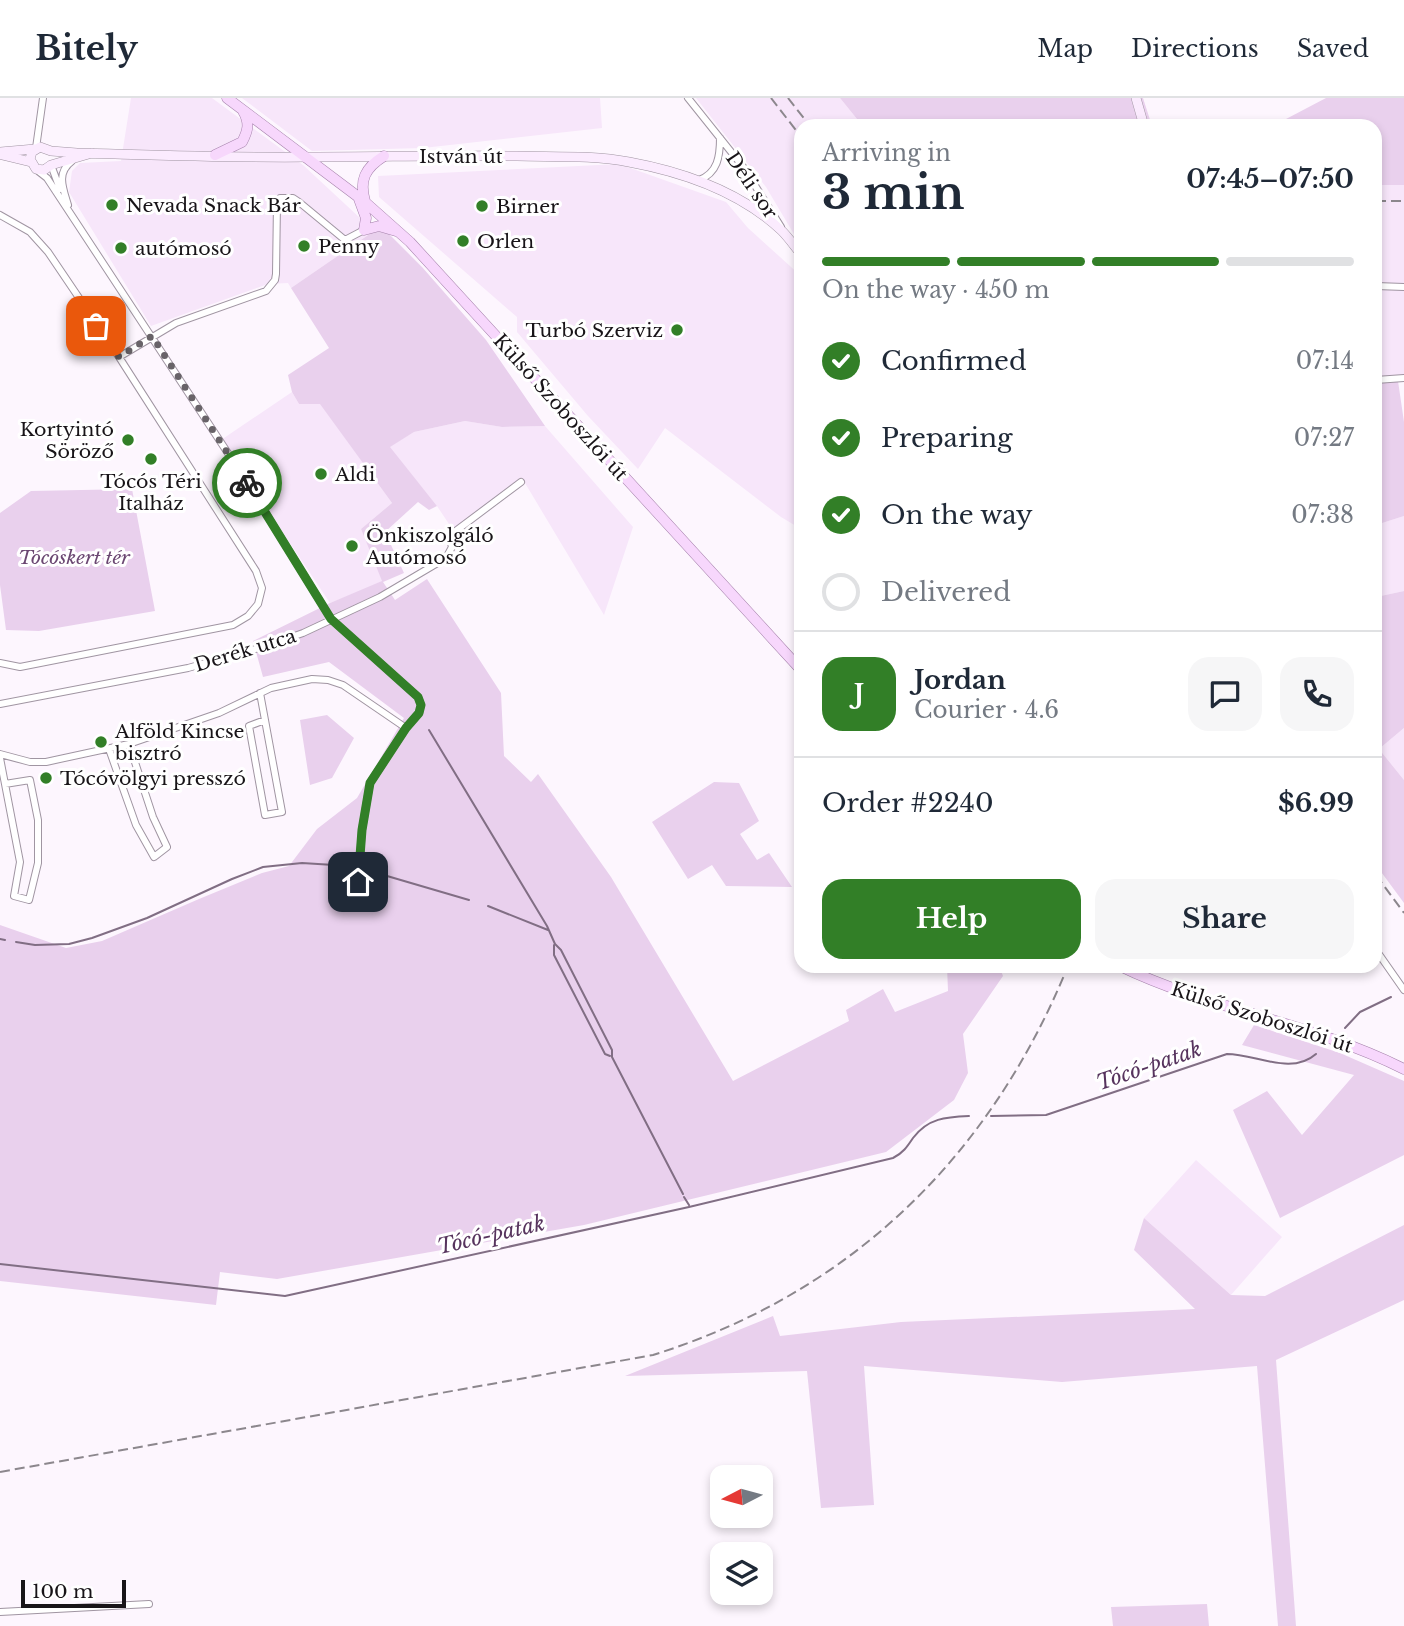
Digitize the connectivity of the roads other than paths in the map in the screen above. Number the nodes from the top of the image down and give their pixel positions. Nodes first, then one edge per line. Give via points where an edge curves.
1 (43, 98) edge
2 (227, 98) edge
3 (688, 98) edge
4 (1136, 98) edge
5 (240, 108) junction
6 (1142, 119) edge
7 (720, 138) junction
8 (35, 148) junction
9 (51, 151) junction
10 (92, 153) junction
11 (0, 154) edge
12 (215, 155) junction
13 (384, 156) junction
14 (307, 158) junction
15 (33, 165) junction
16 (51, 165) junction
17 (697, 181) junction
18 (354, 193) junction
19 (365, 202) junction
20 (70, 210) junction
21 (0, 215) edge
22 (364, 230) junction
23 (783, 232) junction
24 (400, 233) junction
25 (794, 245) edge
26 (1382, 286) edge
27 (1404, 286) edge
28 (152, 336) junction
29 (119, 357) junction
30 (1404, 378) edge
31 (1382, 380) edge
32 (521, 482) dead end
33 (331, 619) junction
34 (794, 662) edge
35 (0, 663) edge
36 (260, 693) junction
37 (0, 704) edge
38 (265, 720) junction
39 (406, 728) junction
40 (129, 744) junction
41 (109, 749) junction
42 (0, 756) edge
43 (5, 784) junction
44 (358, 882) dead end
45 (1382, 959) edge
46 (1138, 973) edge
47 (1404, 990) edge
48 (1404, 1069) edge
49 (149, 1604) dead end
50 (0, 1612) edge

1 - 8 street
2 - 5 main road, Külső Szoboszlói út
3 - 7 street, Déli sor
4 - 6 street
5 - 12 main road via 248,120 242,142
5 - 14 main road, Külső Szoboszlói út
7 - 17 street, Déli sor via 715,168
7 - 23 street, Déli sor
8 - 9 street
8 - 11 street
8 - 15 street
9 - 10 street, István út
9 - 16 street
10 - 12 street, István út
10 - 16 street, István út
10 - 20 street via 70,162 62,173
11 - 15 street
12 - 14 street, István út
13 - 14 street, István út
13 - 17 street, István út via 628,161
13 - 19 main road via 364,174
14 - 18 main road, Külső Szoboszlói út
15 - 16 street via 44,170
15 - 20 street
16 - 20 street
17 - 23 street, István út via 751,207
18 - 19 main road, Külső Szoboszlói út
18 - 22 main road via 365,210
19 - 24 main road, Külső Szoboszlói út
20 - 28 street
21 - 29 street via 30,232 48,252
22 - 24 main road via 379,226
22 - 28 street via 345,240 293,198 280,198 272,286
23 - 25 street, István út
24 - 34 main road, Külső Szoboszlói út
26 - 27 street
28 - 29 street
28 - 33 street
29 - 35 street, Derék utca via 256,571 262,587 258,604 233,625 20,667
30 - 31 street
32 - 33 street, Derék utca via 449,536 452,547 446,558 380,597
33 - 37 street, Derék utca via 278,642 188,668
33 - 39 street via 418,697 419,713
36 - 38 street
36 - 39 street via 312,679 328,680 343,685
36 - 40 street via 219,713
38 - 38 street via 282,812 265,814 249,726
39 - 44 street via 370,783
40 - 41 street
40 - 41 street via 167,847 154,857 136,825
41 - 42 street via 46,762
42 - 43 street
43 - 43 street via 20,862 14,896 29,900 38,863 38,820 30,780
45 - 47 street
46 - 48 main road, Külső Szoboszlói út via 1334,1039
49 - 50 street

